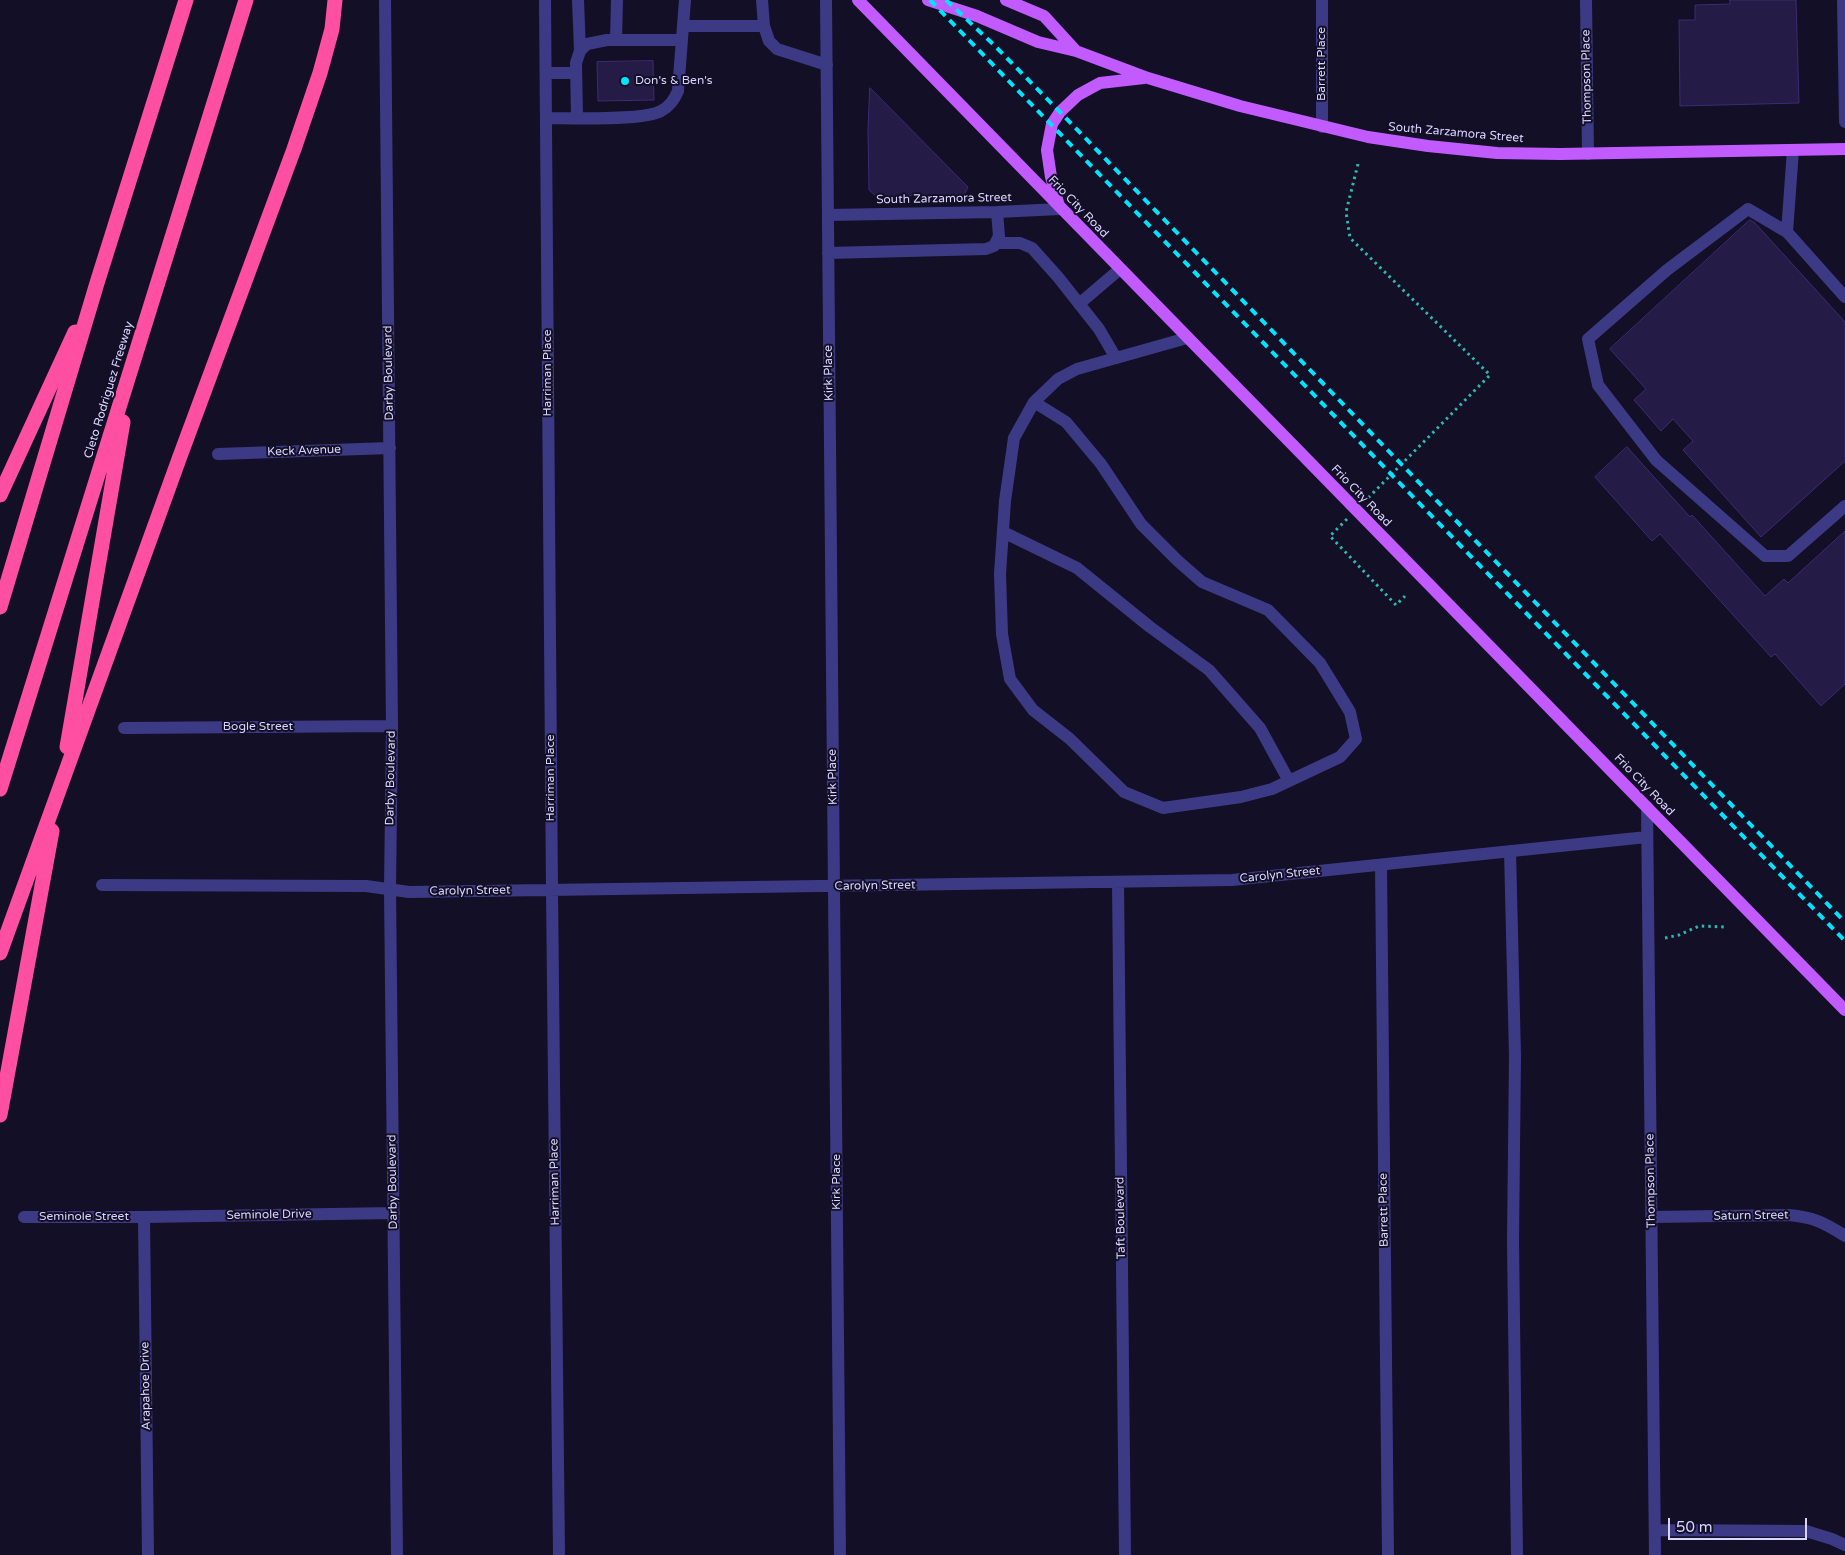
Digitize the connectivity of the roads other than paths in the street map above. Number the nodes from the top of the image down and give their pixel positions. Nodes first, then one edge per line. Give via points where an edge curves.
1 (186, 0) edge
2 (246, 0) edge
3 (334, 0) edge
4 (385, 0) edge
5 (545, 0) edge
6 (578, 0) edge
7 (617, 0) edge
8 (685, 0) edge
9 (762, 0) edge
10 (826, 0) edge
11 (858, 0) edge
12 (928, 0) edge
13 (1006, 0) edge
14 (1322, 0) edge
15 (1586, 0) edge
16 (1843, 0) edge
17 (683, 26) junction
18 (764, 26) junction
19 (616, 40) junction
20 (682, 40) junction
21 (580, 51) junction
22 (1076, 51) junction
23 (827, 65) junction
24 (546, 73) junction
25 (576, 73) junction
26 (1148, 78) junction
27 (1845, 82) edge
28 (546, 118) junction
29 (577, 118) junction
30 (1845, 122) edge
31 (1322, 127) junction
32 (1845, 149) edge
33 (1793, 150) junction
34 (1588, 154) junction
35 (1060, 209) junction
36 (997, 212) junction
37 (828, 215) junction
38 (1786, 232) junction
39 (997, 243) junction
40 (828, 253) junction
41 (1120, 269) junction
42 (98, 283) junction
43 (1845, 296) edge
44 (1079, 304) junction
45 (1187, 338) junction
46 (1116, 358) junction
47 (133, 364) junction
48 (1034, 402) junction
49 (390, 448) junction
50 (218, 454) dead end
51 (0, 495) edge
52 (1845, 506) edge
53 (1003, 532) junction
54 (0, 607) edge
55 (392, 726) junction
56 (124, 728) dead end
57 (1289, 781) junction
58 (0, 789) edge
59 (1646, 807) junction
60 (1647, 837) junction
61 (1510, 852) junction
62 (1380, 865) junction
63 (1118, 882) junction
64 (102, 885) dead end
65 (834, 886) junction
66 (390, 889) junction
67 (552, 890) junction
68 (0, 953) edge
69 (1845, 1010) edge
70 (0, 1114) edge
71 (394, 1213) junction
72 (24, 1217) dead end
73 (144, 1217) junction
74 (1651, 1217) junction
75 (1845, 1236) edge
76 (1655, 1530) junction
77 (1845, 1545) edge
78 (148, 1555) edge
79 (397, 1555) edge
80 (559, 1555) edge
81 (840, 1555) edge
82 (1125, 1555) edge
83 (1388, 1555) edge
84 (1517, 1555) edge
85 (1656, 1555) edge

1 - 42 highway
2 - 47 highway, Cleto Rodriguez Freeway
3 - 68 highway via 332,29 320,73
4 - 49 street, Darby Boulevard
5 - 24 street, Harriman Place
6 - 21 street
7 - 19 street
8 - 17 street
9 - 18 street
10 - 23 street, Kirk Place
11 - 35 main road, Frio City Road
12 - 22 main road, South Zarzamora Street via 977,16 1038,42
13 - 22 main road, South Zarzamora Street via 1044,16
14 - 31 street, Barrett Place
15 - 34 street, Thompson Place
16 - 27 street
17 - 18 street
17 - 20 street
18 - 23 street via 769,42 777,49
19 - 20 street
19 - 21 street via 596,41
20 - 29 street via 678,91 672,104 660,112 642,117
21 - 25 street
22 - 26 main road, South Zarzamora Street
23 - 37 street, Kirk Place
24 - 25 street
24 - 28 street, Harriman Place
25 - 29 street
26 - 31 main road, South Zarzamora Street
26 - 35 main road via 1100,83 1078,95 1060,112 1052,124 1047,150
27 - 30 street
28 - 29 street
28 - 67 street, Harriman Place
31 - 34 main road, South Zarzamora Street via 1428,146 1496,152
32 - 33 main road, South Zarzamora Street
33 - 34 main road, South Zarzamora Street
33 - 38 street
35 - 36 street, South Zarzamora Street
35 - 41 main road, Frio City Road
36 - 37 street, South Zarzamora Street
36 - 39 street
37 - 40 street, Kirk Place
38 - 43 street
38 - 52 street via 1748,209 1667,270 1588,339 1598,385 1656,460 1765,556 1788,556
39 - 40 street via 979,250
39 - 44 street via 1020,242 1032,248
40 - 65 street, Kirk Place
41 - 44 street
41 - 45 main road, Frio City Road
42 - 51 highway
42 - 54 highway
44 - 46 street
45 - 46 street
45 - 59 main road, Frio City Road
46 - 48 street via 1077,369 1058,379
47 - 58 highway, Cleto Rodriguez Freeway
47 - 70 highway
48 - 53 street via 1014,438
48 - 57 street via 1066,422 1102,464 1141,524 1178,561 1202,582 1268,610 1320,663 1350,712 1356,739 1340,757
49 - 50 street, Keck Avenue
49 - 55 street, Darby Boulevard
53 - 57 street via 1077,568 1209,670 1260,728
53 - 57 street via 1000,574 1002,634 1010,679 1033,710 1124,792 1164,808 1241,797
55 - 56 street, Bogle Street
55 - 66 street, Darby Boulevard
59 - 60 street, Thompson Place
59 - 69 main road, Frio City Road
60 - 61 street, Carolyn Street
60 - 74 street, Thompson Place
61 - 62 street, Carolyn Street
61 - 84 street via 1515,1056 1513,1241
62 - 63 street, Carolyn Street via 1232,880
62 - 83 street, Barrett Place
63 - 65 street, Carolyn Street
63 - 82 street, Taft Boulevard
64 - 66 street, Carolyn Street via 366,886
65 - 67 street, Carolyn Street
65 - 81 street, Kirk Place
66 - 67 street, Carolyn Street via 409,892
66 - 71 street, Darby Boulevard
67 - 80 street, Harriman Place
71 - 73 street, Seminole Drive
71 - 79 street, Darby Boulevard
72 - 73 street, Seminole Street
73 - 78 street, Arapahoe Drive
74 - 75 street, Saturn Street via 1789,1215 1809,1217
74 - 76 street, Thompson Place
76 - 77 street via 1806,1531
76 - 85 street, Thompson Place

